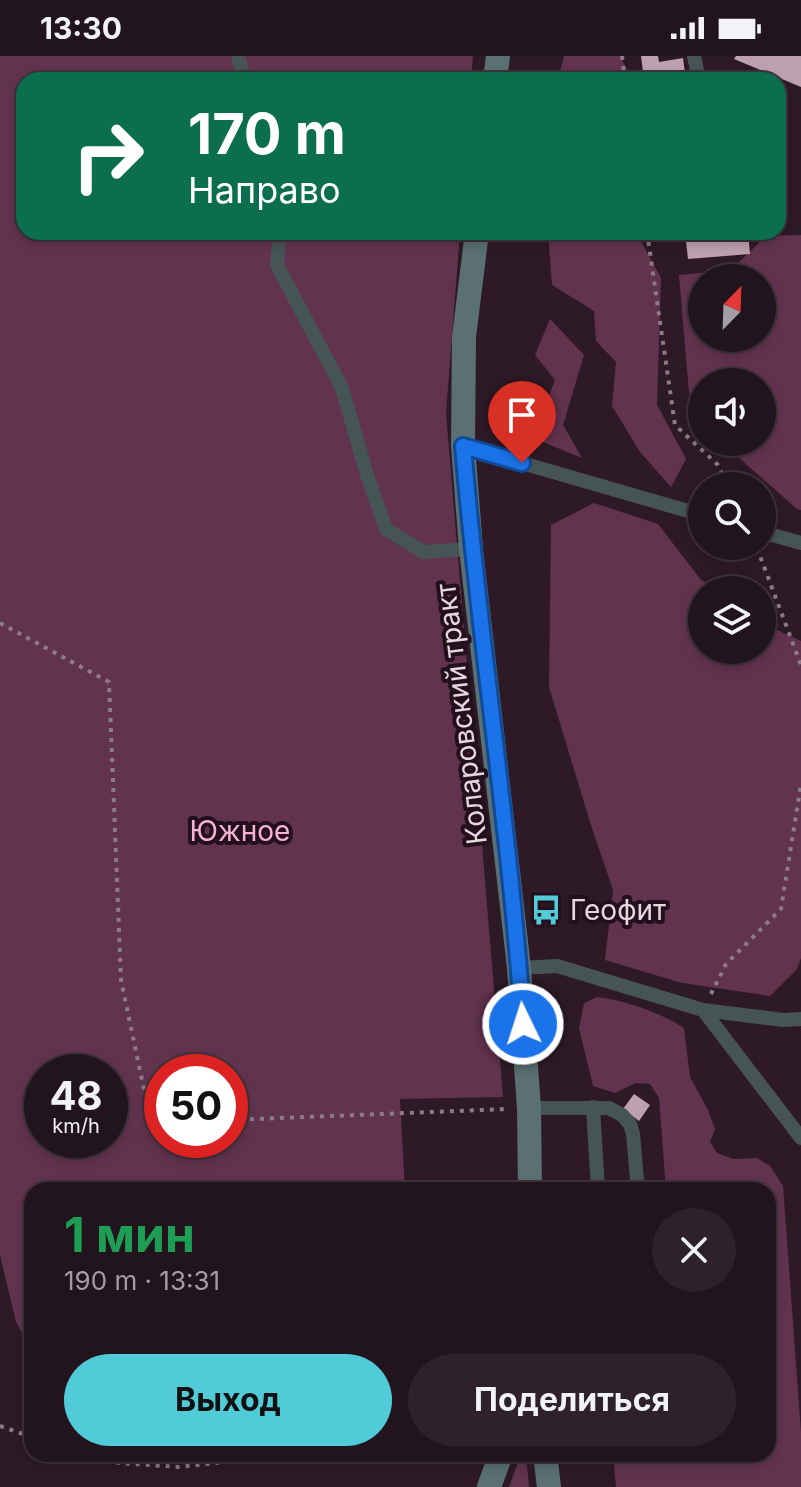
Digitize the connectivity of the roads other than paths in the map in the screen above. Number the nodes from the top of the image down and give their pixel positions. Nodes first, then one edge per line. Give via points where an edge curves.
1 (279, 240) edge
2 (476, 240) edge
3 (463, 446) junction
4 (688, 511) edge
5 (776, 536) edge
6 (801, 543) edge
7 (471, 549) junction
8 (519, 968) junction
9 (703, 1010) junction
10 (801, 1019) edge
11 (593, 1107) junction
12 (529, 1108) junction
13 (801, 1138) edge
14 (530, 1182) edge
15 (598, 1182) edge
16 (636, 1182) edge
17 (498, 1462) edge
18 (546, 1462) edge
19 (489, 1487) edge
20 (549, 1487) edge

1 - 7 lane via 277,265 342,388 386,529 423,552
2 - 3 main road, Коларовский тракт via 464,337
3 - 4 lane
3 - 7 main road, Коларовский тракт
5 - 6 lane
7 - 8 main road, Коларовский тракт
8 - 9 lane via 557,966
8 - 12 main road, Коларовский тракт
9 - 10 lane
9 - 13 lane
11 - 12 lane
11 - 15 lane
11 - 16 lane via 609,1108 630,1124
12 - 14 main road, Коларовский тракт
17 - 19 main road
18 - 20 main road

